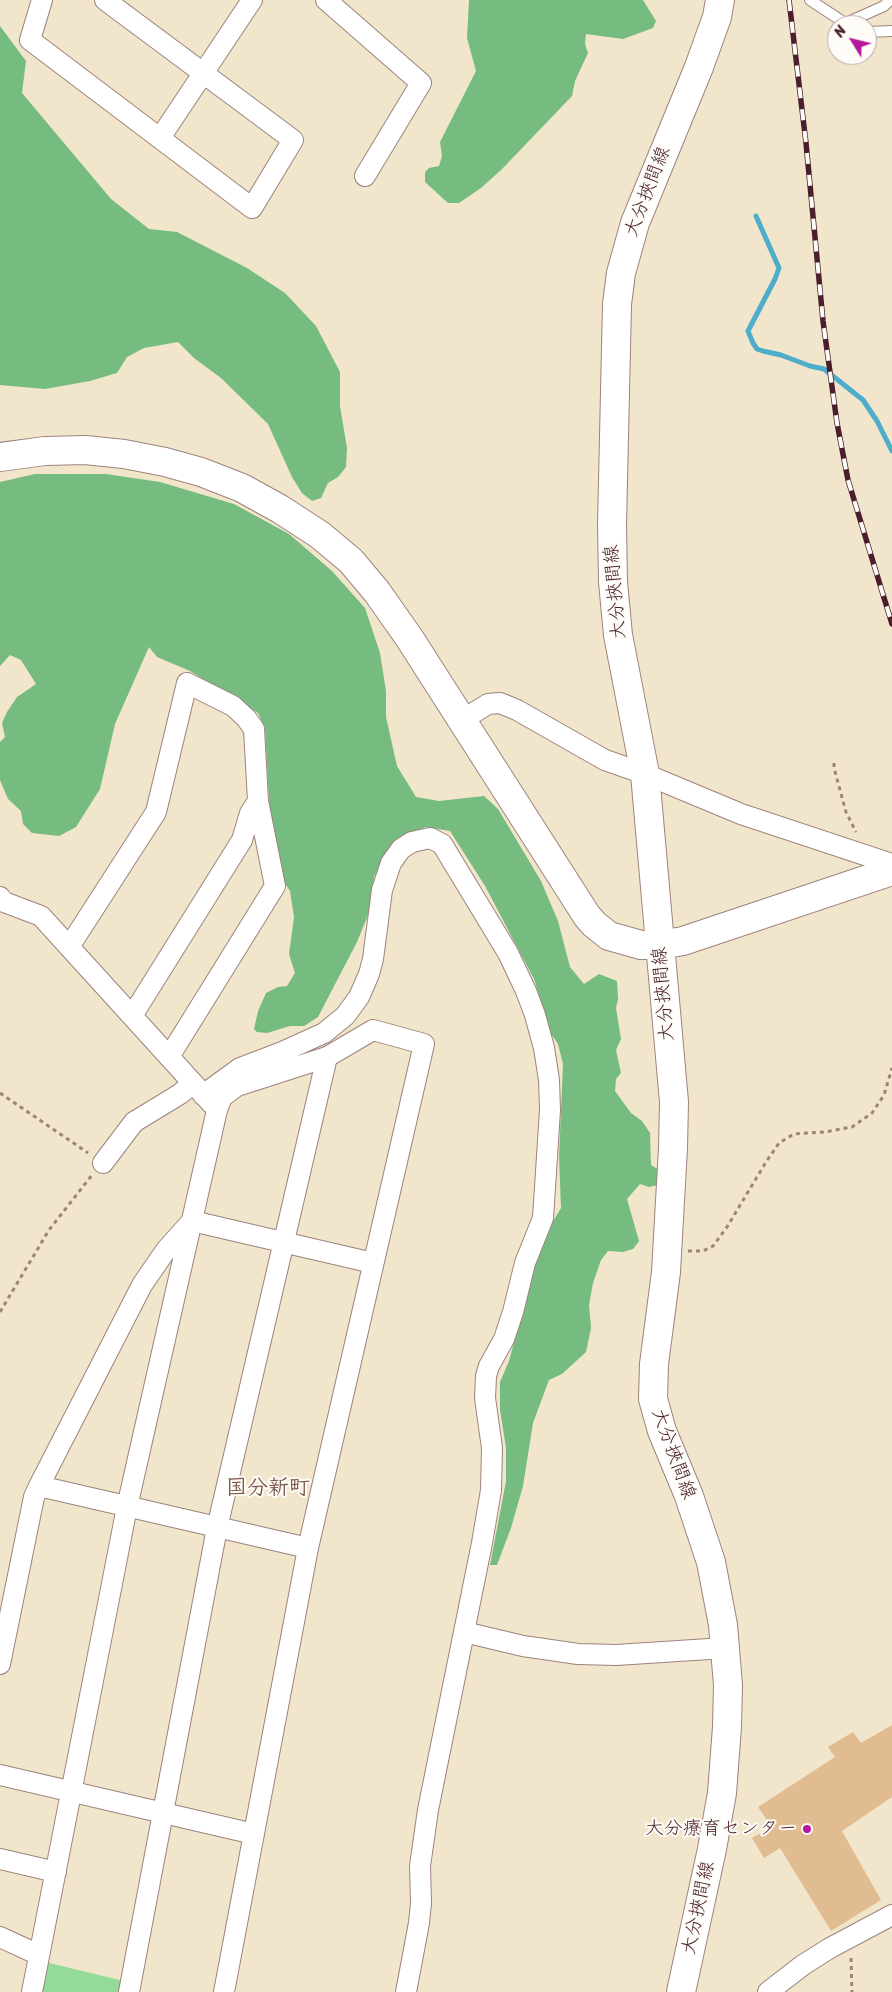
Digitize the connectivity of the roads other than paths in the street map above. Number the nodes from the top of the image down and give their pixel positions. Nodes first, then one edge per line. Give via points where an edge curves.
1 (42, 0) edge
2 (105, 0) edge
3 (252, 0) edge
4 (326, 0) edge
5 (720, 0) edge
6 (810, 0) edge
7 (890, 0) edge
8 (833, 15) edge
9 (866, 15) edge
10 (892, 31) edge
11 (877, 32) edge
12 (203, 73) junction
13 (160, 138) junction
14 (365, 176) dead end
15 (0, 457) edge
16 (462, 720) junction
17 (645, 774) junction
18 (258, 801) junction
19 (892, 864) edge
20 (892, 871) edge
21 (0, 897) edge
22 (660, 945) junction
23 (70, 947) junction
24 (132, 1016) junction
25 (169, 1057) junction
26 (327, 1057) junction
27 (198, 1089) junction
28 (217, 1110) junction
29 (103, 1163) road end
30 (192, 1222) junction
31 (284, 1243) junction
32 (374, 1264) junction
33 (39, 1486) junction
34 (127, 1507) junction
35 (218, 1528) junction
36 (308, 1548) junction
37 (464, 1632) junction
38 (2, 1642) edge
39 (726, 1648) junction
40 (0, 1664) edge
41 (0, 1775) edge
42 (71, 1792) junction
43 (163, 1813) junction
44 (254, 1834) junction
45 (0, 1858) edge
46 (56, 1872) junction
47 (892, 1915) edge
48 (0, 1937) edge
49 (39, 1955) junction
50 (32, 1992) edge
51 (129, 1992) edge
52 (224, 1992) edge
53 (406, 1992) edge
54 (681, 1992) edge
55 (768, 1992) edge

1 - 13 street via 30,40
2 - 12 street
3 - 12 street
4 - 14 street via 421,83
5 - 17 main road, 大分挾間線 via 699,67 635,223 619,288 613,582 618,634
6 - 8 lane
7 - 9 lane
10 - 11 lane
12 - 13 street
12 - 13 street via 293,140 252,208
15 - 16 main road via 62,450 142,457 208,475 242,488 280,509 320,535 366,577 410,638
16 - 17 street via 488,704 500,703 605,760
16 - 22 main road via 594,924 620,941
17 - 19 street via 741,814
17 - 22 main road, 大分挾間線
18 - 23 street via 254,729 233,706 187,682 156,812
18 - 24 street via 250,813 242,840
18 - 25 street via 275,886
20 - 22 main road via 692,938
21 - 23 street via 4,902 41,916
22 - 39 main road, 大分挾間線 via 674,1118 667,1248 653,1399 710,1562
23 - 24 street
24 - 25 street
25 - 27 street
26 - 28 street via 238,1086 222,1097
26 - 31 street
26 - 32 street via 373,1030 424,1044
27 - 28 street
27 - 29 street via 180,1094 134,1122
27 - 37 street via 324,1032 345,1016 359,997 369,974 382,890 391,863 400,849 421,839 434,839 442,844 526,991 542,1040 550,1094 543,1218 525,1263 504,1339 486,1376 492,1471
28 - 30 street
30 - 31 street
30 - 33 street via 166,1250 142,1285
30 - 34 street
31 - 32 street
31 - 35 street
32 - 36 street
33 - 34 street
33 - 38 street
34 - 35 street
34 - 42 street
35 - 36 street
35 - 43 street
36 - 44 street
37 - 39 street via 523,1646 578,1654 616,1655
37 - 53 street via 428,1810 420,1866 422,1903
38 - 40 street
39 - 54 main road, 大分挾間線 via 728,1707 722,1793
41 - 42 street
42 - 43 street
42 - 46 street
43 - 44 street
43 - 51 street
44 - 52 street
45 - 46 street
46 - 49 street
47 - 55 street via 803,1965
48 - 49 street
49 - 50 street

